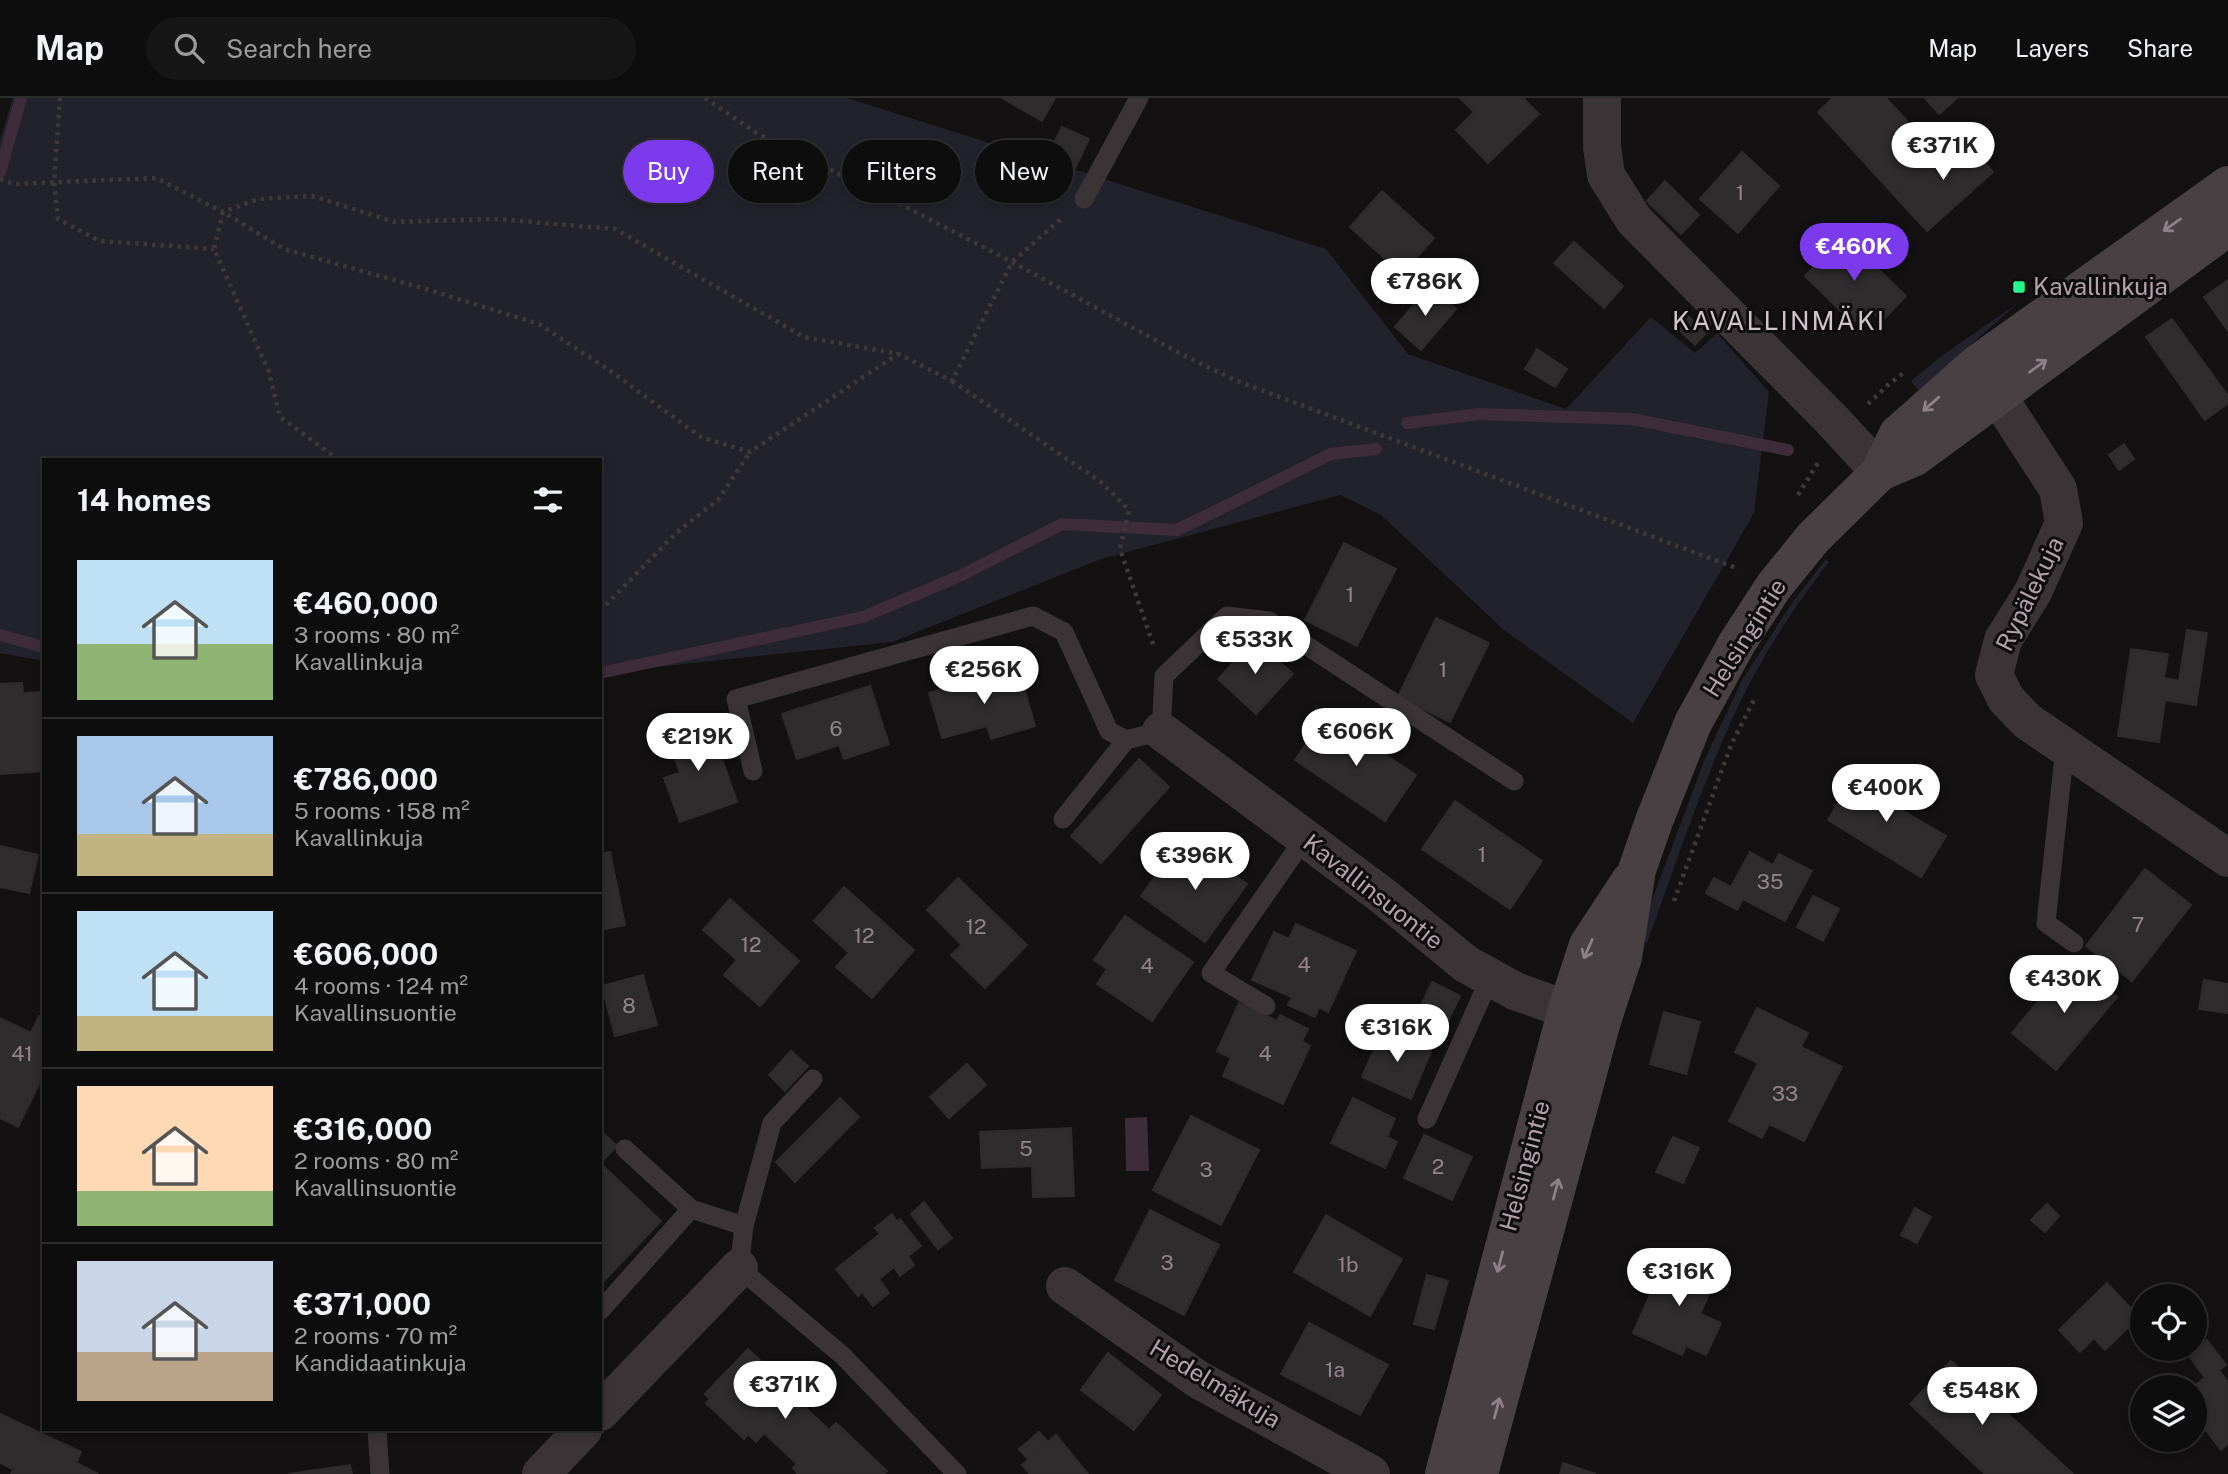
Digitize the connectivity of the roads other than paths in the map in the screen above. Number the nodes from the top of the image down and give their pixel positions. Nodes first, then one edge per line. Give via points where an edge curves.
1 (1139, 98) edge
2 (1602, 98) edge
3 (2228, 185) edge
4 (1084, 199) road end
5 (2228, 227) edge
6 (1977, 364) junction
7 (1998, 396) junction
8 (1880, 472) junction
9 (1143, 736) junction
10 (2065, 747) junction
11 (752, 771) dead end
12 (1514, 781) dead end
13 (1063, 819) dead end
14 (1304, 839) junction
15 (2228, 858) edge
16 (1637, 870) junction
17 (2074, 943) dead end
18 (1490, 978) junction
19 (1265, 1006) dead end
20 (1567, 1009) junction
21 (1602, 1021) junction
22 (813, 1079) dead end
23 (1427, 1119) dead end
24 (625, 1149) dead end
25 (691, 1209) junction
26 (744, 1226) junction
27 (739, 1269) junction
28 (1065, 1286) dead end
29 (602, 1309) edge
30 (602, 1410) edge
31 (377, 1431) edge
32 (582, 1431) edge
33 (380, 1474) edge
34 (541, 1474) edge
35 (957, 1474) edge
36 (1371, 1474) edge
37 (1444, 1474) edge
38 (1479, 1474) edge

1 - 4 lane
2 - 8 street via 1606,175 1634,220
3 -> 6 main road, Helsingintie
7 -> 5 main road, Helsingintie
6 - 7 street, Rypälekuja
6 -> 8 main road, Helsingintie via 1898,434
7 - 8 main road, Helsingintie via 1915,457
7 - 10 street, Rypälekuja via 2058,489 2064,523 2033,592 2003,640 1994,675 2006,699 2027,721
8 - 16 main road, Helsingintie via 1813,538 1737,643 1693,723
9 - 11 lane via 1109,731 1063,632 1032,616 736,699
9 - 12 lane via 1164,676 1227,616 1269,621
9 - 13 lane
9 - 14 street, Kavallinsuontie
10 - 15 street, Rypälekuja
10 - 17 lane via 2046,923
14 - 18 street, Kavallinsuontie via 1465,964
14 - 19 lane via 1211,973
16 -> 20 main road, Helsingintie via 1588,945
16 - 21 main road, Helsingintie via 1627,940
18 - 20 street, Kavallinsuontie
18 - 23 lane
20 - 21 street, Kavallinsuontie
20 -> 37 main road, Helsingintie
38 -> 21 main road, Helsingintie
22 - 26 lane via 772,1123
24 - 25 lane
25 - 26 lane
25 - 29 lane
26 - 27 lane
27 - 30 street
27 - 35 lane via 843,1356
28 - 36 street, Hedelmäkuja via 1199,1380
31 - 33 lane
32 - 34 street

